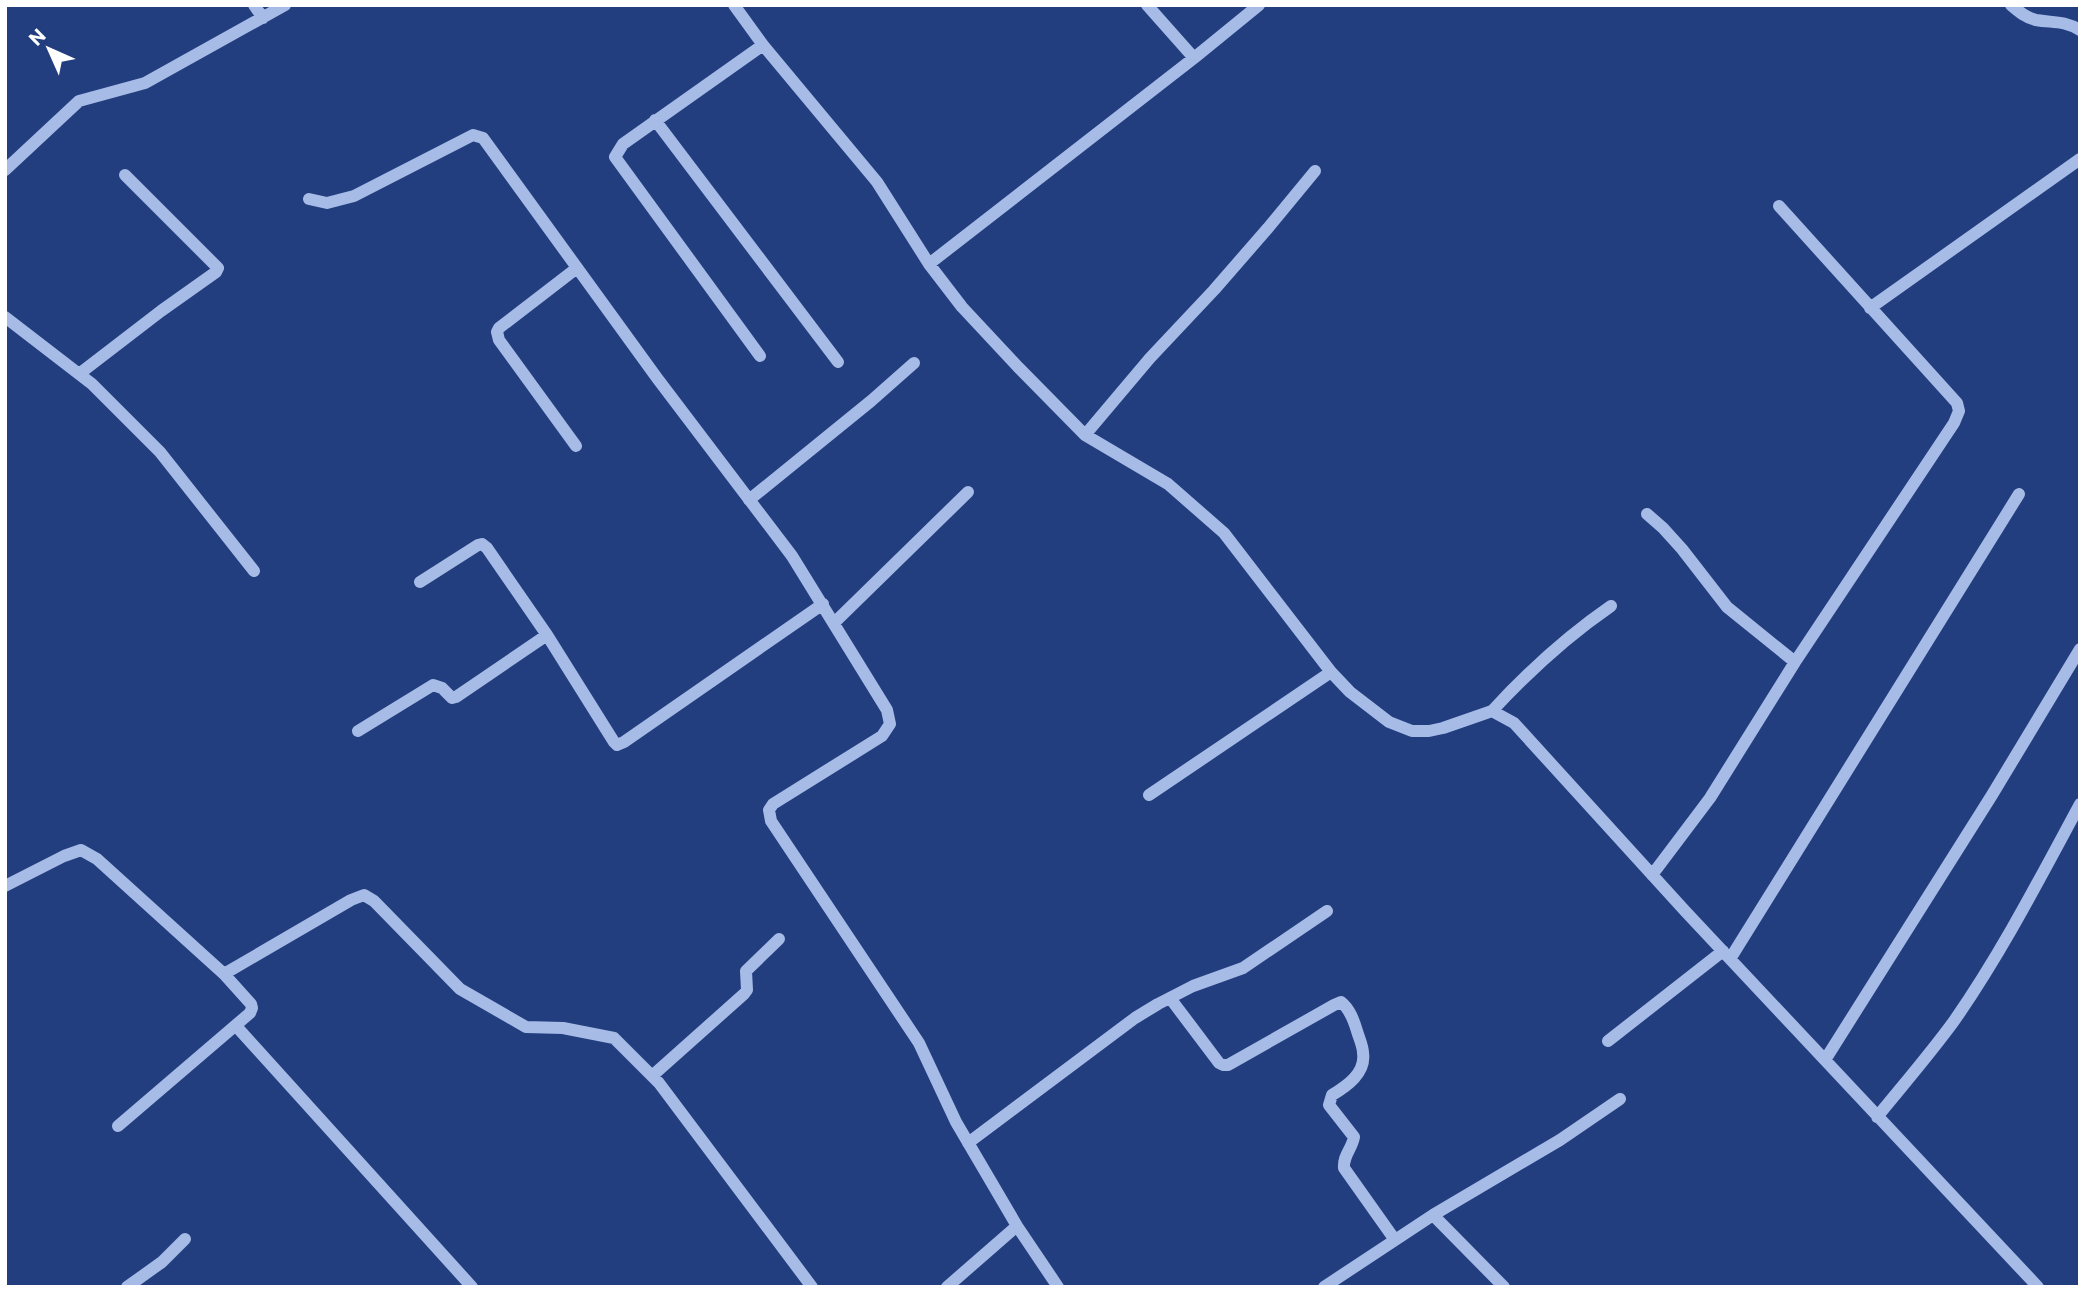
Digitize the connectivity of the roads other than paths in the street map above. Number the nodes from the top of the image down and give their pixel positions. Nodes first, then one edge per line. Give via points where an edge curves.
1 (254, 5) edge
2 (285, 5) edge
3 (734, 5) edge
4 (1147, 5) edge
5 (1259, 5) edge
6 (2011, 5) edge
7 (263, 18) junction
8 (2080, 30) edge
9 (763, 46) junction
10 (1194, 58) junction
11 (655, 120) junction
12 (2080, 159) edge
13 (5, 170) edge
14 (1315, 171) dead end
15 (125, 175) dead end
16 (309, 199) dead end
17 (1779, 206) dead end
18 (929, 264) junction
19 (577, 268) junction
20 (1870, 308) junction
21 (5, 317) edge
22 (760, 356) dead end
23 (838, 362) dead end
24 (914, 363) dead end
25 (79, 374) junction
26 (1085, 435) junction
27 (576, 446) dead end
28 (968, 492) dead end
29 (2019, 494) dead end
30 (749, 500) junction
31 (1647, 514) dead end
32 (254, 571) dead end
33 (420, 582) dead end
34 (823, 604) junction
35 (1611, 606) dead end
36 (834, 623) junction
37 (547, 635) junction
38 (2080, 649) edge
39 (1795, 662) junction
40 (1331, 672) junction
41 (1492, 711) junction
42 (358, 731) dead end
43 (1149, 795) dead end
44 (2080, 804) edge
45 (1652, 875) junction
46 (5, 886) edge
47 (1327, 911) dead end
48 (779, 939) dead end
49 (1726, 955) junction
50 (225, 974) junction
51 (1170, 998) junction
52 (236, 1026) junction
53 (1608, 1041) dead end
54 (1825, 1060) junction
55 (652, 1076) junction
56 (1620, 1099) dead end
57 (1877, 1116) junction
58 (118, 1126) dead end
59 (968, 1143) junction
60 (1433, 1215) junction
61 (1017, 1226) junction
62 (185, 1239) dead end
63 (1395, 1240) junction
64 (127, 1287) edge
65 (472, 1287) edge
66 (812, 1287) edge
67 (947, 1287) edge
68 (1058, 1287) edge
69 (1324, 1287) edge
70 (1504, 1287) edge
71 (2038, 1287) edge

1 - 7 street
2 - 7 street
3 - 9 street
4 - 10 street
5 - 10 street
6 - 8 street via 2034,19 2060,21
7 - 13 street via 145,83 79,101
9 - 11 street
9 - 18 street via 877,182
10 - 18 street
11 - 22 street via 623,144 615,156
11 - 23 street
12 - 20 street
14 - 26 street
15 - 25 street via 218,268
16 - 19 street via 327,204 355,196 478,135
17 - 20 street
18 - 26 street via 971,317
19 - 27 street via 497,332
19 - 30 street
20 - 39 street via 1957,403 1959,411
21 - 25 street
24 - 30 street
25 - 32 street via 160,452
26 - 40 street via 1168,484 1224,533
28 - 36 street
29 - 49 street
30 - 34 street
31 - 39 street via 1682,549 1727,607
33 - 37 street via 482,544
34 - 36 street
34 - 37 street via 617,745
35 - 41 street via 1538,663
36 - 59 street via 887,710 890,724 881,736 772,804 771,821 919,1043
37 - 42 street via 456,697 433,685
38 - 54 street
39 - 45 street via 1710,798
40 - 41 street via 1372,711 1412,730 1443,728
40 - 43 street
41 - 45 street via 1514,723
44 - 57 street via 1996,956 1953,1021
45 - 49 street
46 - 50 street via 81,850 97,859
47 - 51 street via 1243,968
48 - 55 street via 746,971 744,994
49 - 53 street
49 - 54 street
50 - 52 street via 253,1008
50 - 55 street via 364,895 460,989 526,1027 563,1028 614,1038
51 - 59 street via 1135,1018
51 - 63 street via 1223,1065 1334,1005 1345,1005 1364,1055 1350,1084 1332,1095 1329,1105 1354,1137 1344,1168
52 - 58 street
52 - 65 street
54 - 57 street
55 - 66 street
56 - 60 street
57 - 71 street
59 - 61 street
60 - 63 street
60 - 70 street
61 - 67 street
61 - 68 street
62 - 64 street
63 - 69 street

